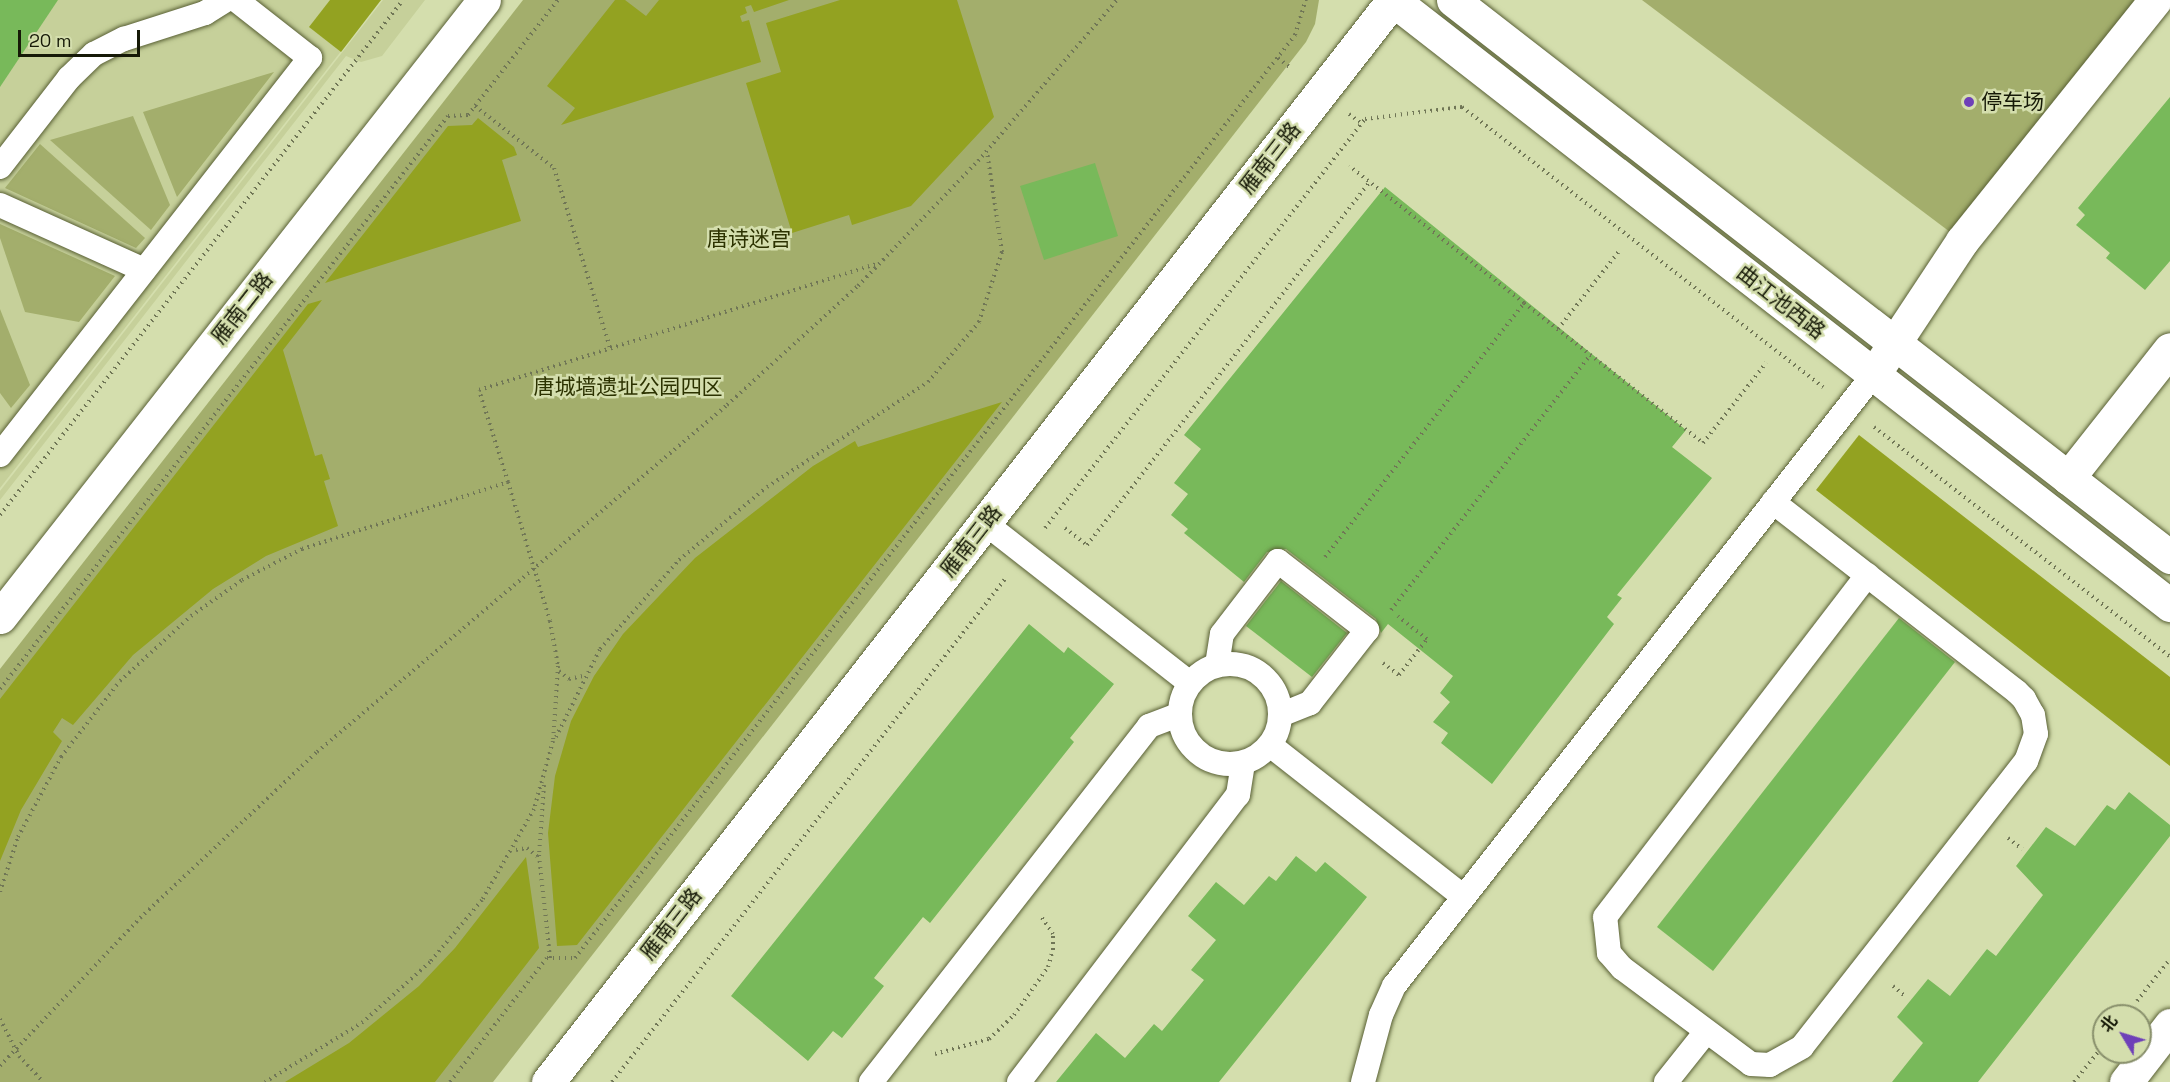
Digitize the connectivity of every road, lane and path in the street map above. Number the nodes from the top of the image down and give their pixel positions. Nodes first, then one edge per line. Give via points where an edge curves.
1 (226, 0) edge
2 (236, 0) edge
3 (403, 0) edge
4 (484, 0) edge
5 (558, 0) edge
6 (1117, 0) edge
7 (1306, 0) edge
8 (1393, 0) edge
9 (1453, 0) edge
10 (2155, 0) edge
11 (475, 106) junction
12 (986, 152) junction
13 (1348, 166) dead end
14 (0, 167) edge
15 (1370, 182) junction
16 (0, 205) edge
17 (1620, 250) dead end
18 (881, 263) junction
19 (144, 270) junction
20 (1524, 303) junction
21 (1558, 329) junction
22 (1896, 344) junction
23 (610, 348) junction
24 (2170, 349) edge
25 (1590, 355) junction
26 (1766, 363) dead end
27 (1874, 374) junction
28 (1848, 406) junction
29 (0, 455) edge
30 (2068, 478) junction
31 (508, 482) junction
32 (1773, 502) junction
33 (0, 515) edge
34 (985, 523) junction
35 (1065, 528) dead end
36 (1025, 554) junction
37 (2170, 557) edge
38 (1332, 565) dead end
39 (533, 566) junction
40 (1867, 575) junction
41 (1382, 604) dead end
42 (2170, 604) edge
43 (1390, 610) junction
44 (0, 617) edge
45 (1357, 643) junction
46 (2170, 657) edge
47 (1217, 665) junction
48 (558, 666) junction
49 (585, 673) junction
50 (1190, 683) junction
51 (0, 689) edge
52 (1180, 714) junction
53 (1281, 715) junction
54 (1270, 745) junction
55 (1243, 763) junction
56 (511, 855) junction
57 (539, 862) junction
58 (0, 892) edge
59 (1464, 897) junction
60 (1015, 898) junction
61 (550, 958) junction
62 (2170, 959) edge
63 (2135, 1004) edge
64 (0, 1019) edge
65 (2170, 1026) edge
66 (1705, 1033) junction
67 (15, 1049) junction
68 (2092, 1059) edge
69 (924, 1060) dead end
70 (0, 1066) edge
71 (43, 1082) edge
72 (265, 1082) edge
73 (450, 1082) edge
74 (548, 1082) edge
75 (612, 1082) edge
76 (871, 1082) edge
77 (1019, 1082) edge
78 (1363, 1082) edge
79 (1666, 1082) edge
80 (2074, 1082) edge
81 (2126, 1082) edge

1 - 14 lane via 205,13 124,39 94,54
2 - 19 lane via 310,58
3 - 33 path
4 - 44 street, 雁南二路
5 - 11 path
6 - 12 path
7 - 61 path via 1295,35 582,949 574,958
8 - 27 street, 曲江池西路
8 - 34 street, 雁南三路
9 - 22 street, 曲江池西路
10 - 22 street via 1962,241
11 - 23 path via 554,168
11 - 51 path via 468,115 448,116
12 - 18 path
12 - 49 path via 1002,252 979,322 928,382 787,472 708,535 629,613
13 - 15 path
15 - 20 path
15 - 35 path via 1087,545
16 - 19 lane
17 - 21 path
18 - 23 path
18 - 39 path via 727,405
19 - 29 lane
20 - 21 path
20 - 38 path via 1324,558
21 - 25 path
22 - 27 street
22 - 30 street, 曲江池西路
23 - 31 path via 479,390
24 - 30 street
25 - 26 path via 1703,443
25 - 43 path
27 - 28 lane
27 - 42 street, 曲江池西路
28 - 32 lane
28 - 36 path via 1462,107 1365,119
28 - 46 path
30 - 37 street, 曲江池西路
31 - 39 path
31 - 58 path via 302,549 242,580 190,616 120,681 64,752 18,837
32 - 40 lane
32 - 59 lane
34 - 36 lane
34 - 74 street, 雁南三路
36 - 50 lane
36 - 75 path
39 - 48 path
39 - 67 path via 233,829
40 - 66 lane via 1605,917 1610,953 1622,968
40 - 66 lane via 2024,699 2036,725 2034,744 2026,761 1796,1053 1770,1065 1751,1064
41 - 43 path
43 - 45 path via 1427,639 1399,675
45 - 47 lane via 1367,630 1278,561 1221,634
45 - 53 lane via 1310,703
47 - 50 lane
47 - 53 lane via 1244,665 1262,674 1274,689
48 - 49 path via 569,679
48 - 56 path via 549,758 534,809
49 - 57 path via 551,753 540,811
50 - 52 lane
52 - 55 lane via 1186,738 1199,754 1217,762
52 - 60 lane via 1149,726
53 - 54 lane
54 - 55 lane
54 - 59 lane
55 - 77 lane via 1238,795
56 - 57 path via 527,848
56 - 72 path via 463,924 401,990 332,1045
57 - 61 path
59 - 78 lane via 1394,986 1381,1015
60 - 69 path via 1038,913 1053,934 1048,967 1014,1015 989,1039
60 - 76 lane
61 - 73 path
62 - 63 path
64 - 67 path
65 - 81 street
66 - 79 lane
67 - 70 path
67 - 71 path
68 - 80 path

